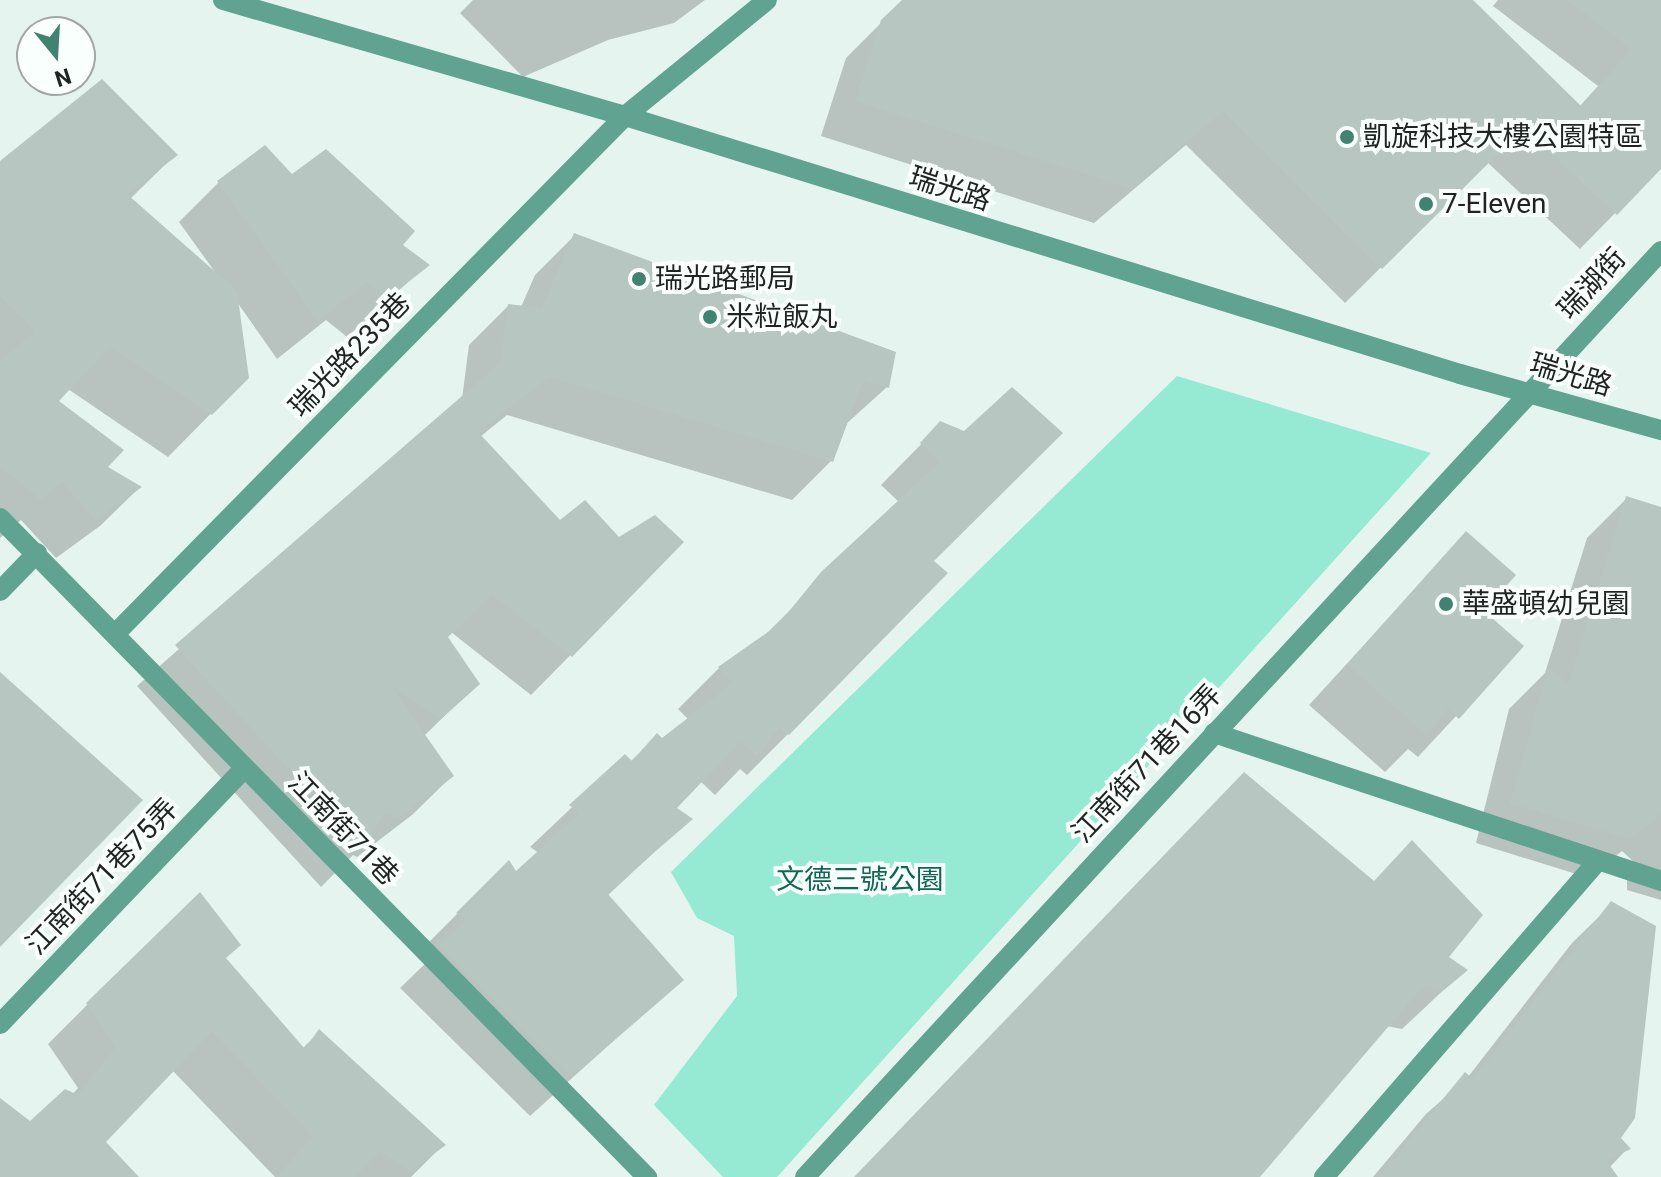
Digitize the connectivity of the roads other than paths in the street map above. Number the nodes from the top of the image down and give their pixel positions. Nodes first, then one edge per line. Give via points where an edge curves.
1 (223, 0) edge
2 (767, 0) edge
3 (625, 116) junction
4 (1661, 251) edge
5 (1532, 391) junction
6 (1661, 430) edge
7 (0, 518) edge
8 (37, 553) junction
9 (0, 591) edge
10 (115, 634) junction
11 (1214, 733) junction
12 (245, 768) junction
13 (1597, 862) junction
14 (1661, 881) edge
15 (0, 1024) edge
16 (647, 1177) edge
17 (805, 1177) edge
18 (1324, 1177) edge

1 - 3 street, 瑞光路
2 - 3 street, 瑞光路235巷
3 - 5 street, 瑞光路 via 1075,258
3 - 10 street, 瑞光路235巷
4 - 5 street, 瑞湖街
5 - 6 street, 瑞光路
5 - 11 street, 江南街71巷16弄
7 - 8 street, 江南街71巷
8 - 9 street
8 - 10 street, 江南街71巷
10 - 12 street, 江南街71巷
11 - 13 street
11 - 17 street, 江南街71巷16弄
12 - 15 street, 江南街71巷75弄
12 - 16 street, 江南街71巷
13 - 14 street
13 - 18 street

